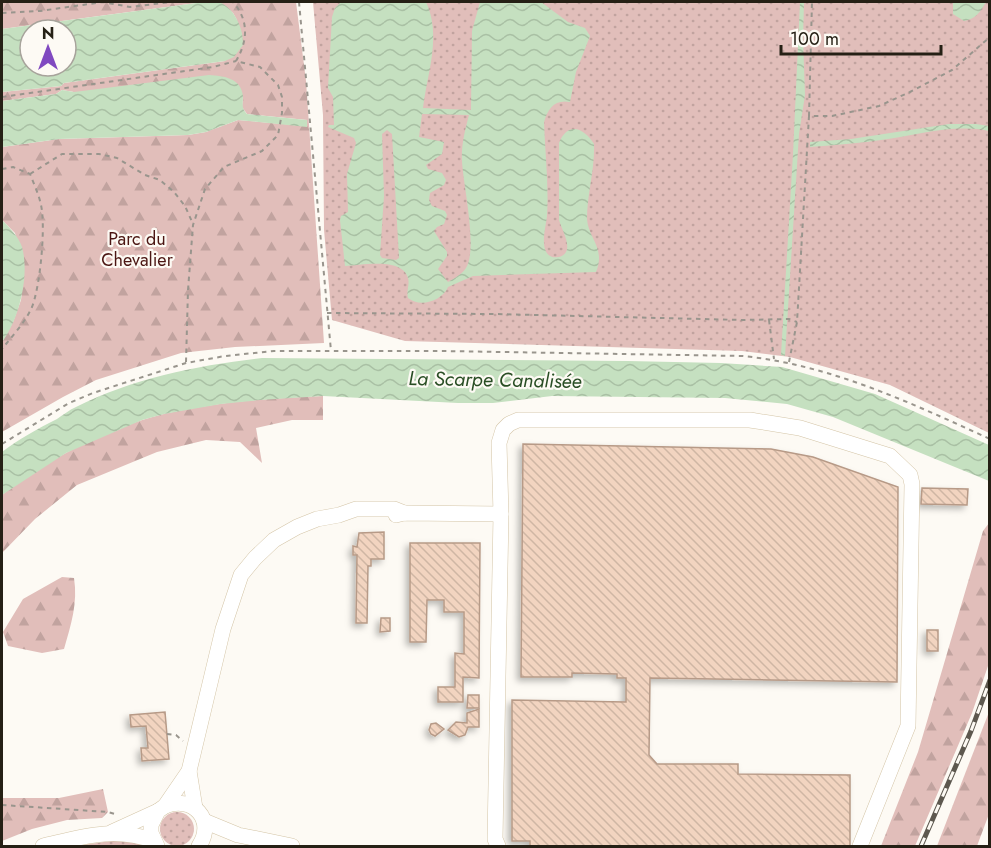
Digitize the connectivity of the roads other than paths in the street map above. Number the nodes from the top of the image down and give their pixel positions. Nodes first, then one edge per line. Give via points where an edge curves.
1 (501, 514) junction
2 (189, 771) junction
3 (195, 808) junction
4 (161, 809) junction
5 (204, 821) junction
6 (112, 832) junction
7 (238, 835) junction
8 (155, 844) edge
9 (43, 846) edge
10 (200, 846) edge
11 (292, 846) edge
12 (498, 846) edge
13 (860, 846) edge

1 - 2 street via 339,515 317,519 274,540 241,575 223,629
1 - 12 street via 495,839
1 - 13 street via 499,443 503,430 518,420 750,420 800,428 890,456 902,465 912,484 908,726
2 - 3 street
2 - 4 street
3 - 4 street via 180,802
3 - 5 street
4 - 6 street
4 - 8 street via 152,825
5 - 7 street
5 - 10 street via 205,834
6 - 8 street
6 - 9 street
7 - 10 street
7 - 11 street

